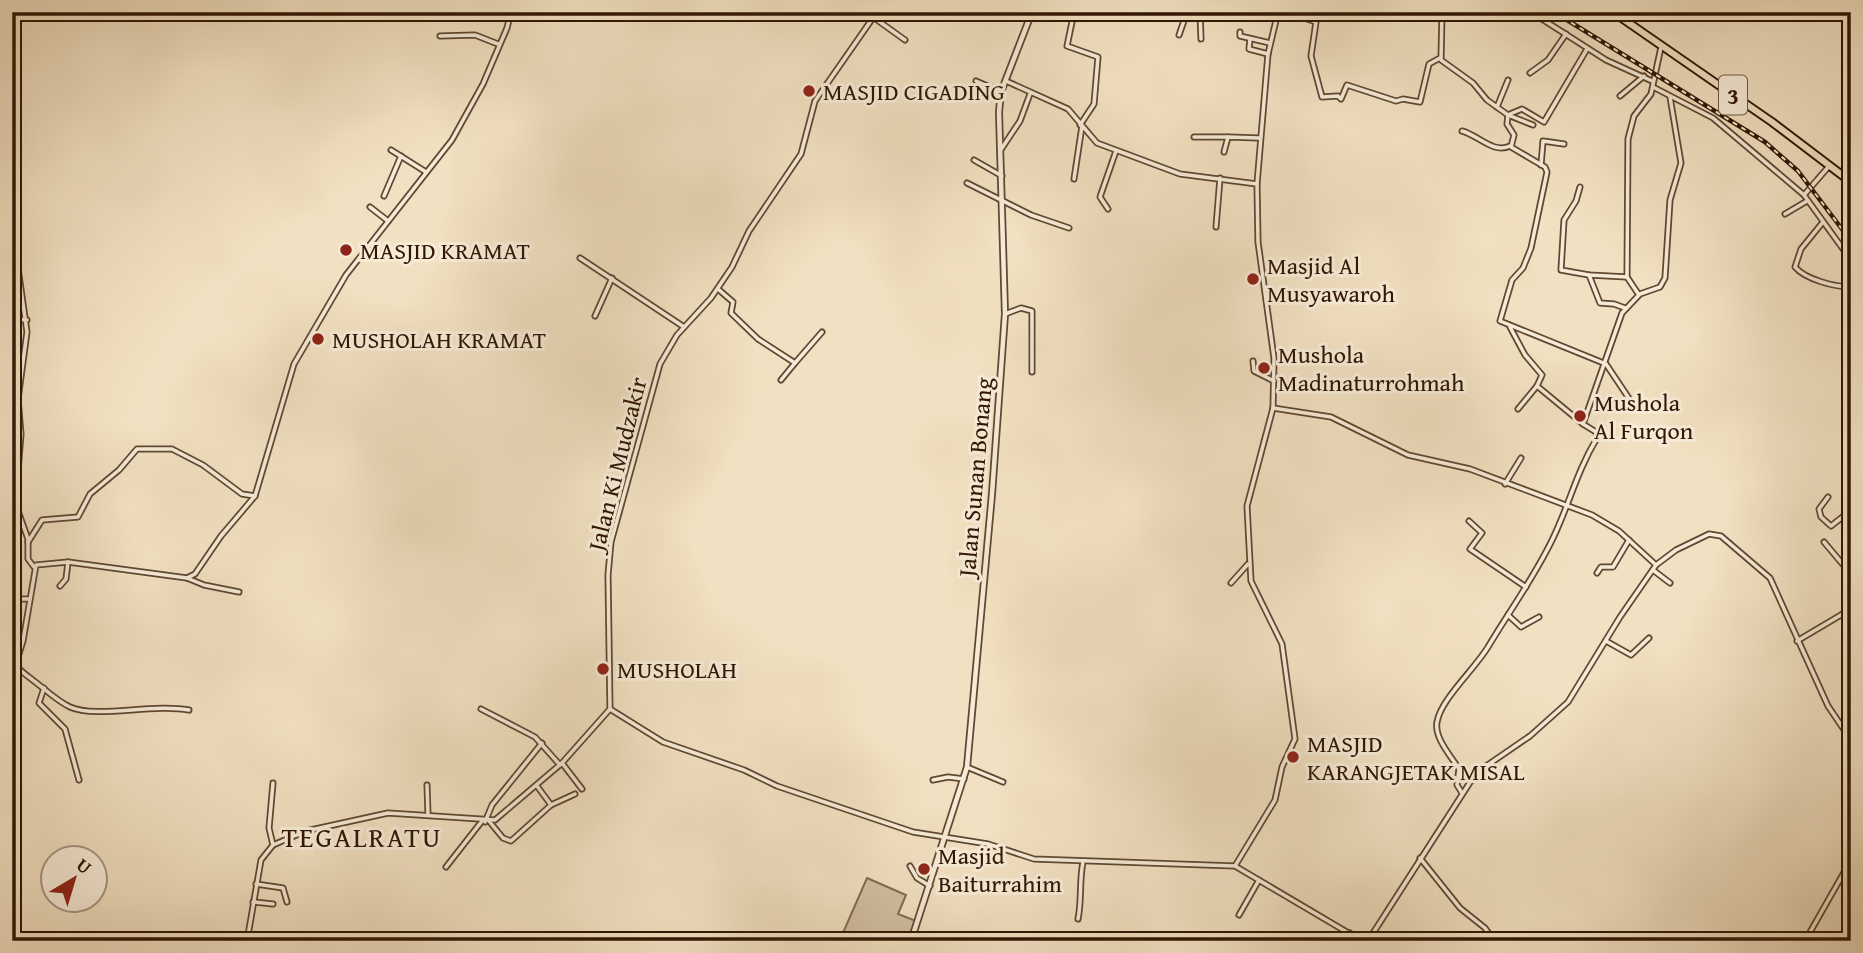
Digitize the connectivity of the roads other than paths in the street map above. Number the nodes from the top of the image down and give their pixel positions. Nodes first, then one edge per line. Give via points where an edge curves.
1 (511, 12) edge
2 (859, 12) edge
3 (1032, 12) edge
4 (1187, 12) edge
5 (1200, 12) edge
6 (1232, 12) edge
7 (1278, 12) edge
8 (1304, 12) edge
9 (1442, 12) edge
10 (1531, 12) edge
11 (1613, 12) edge
12 (873, 17) edge
13 (1073, 17) dead end
14 (1230, 18) dead end
15 (1240, 32) dead end
16 (1566, 34) junction
17 (440, 36) dead end
18 (1179, 36) dead end
19 (1200, 39) dead end
20 (1250, 39) junction
21 (905, 40) dead end
22 (1270, 43) junction
23 (498, 44) junction
24 (1661, 46) junction
25 (1587, 49) junction
26 (1268, 54) junction
27 (1440, 58) junction
28 (1530, 73) dead end
29 (1644, 76) junction
30 (1508, 80) dead end
31 (976, 81) dead end
32 (1006, 81) junction
33 (1652, 81) junction
34 (1652, 87) junction
35 (1001, 92) junction
36 (1030, 94) junction
37 (1620, 96) dead end
38 (1670, 97) junction
39 (1497, 107) junction
40 (1509, 114) junction
41 (1533, 125) dead end
42 (1081, 126) junction
43 (1462, 131) dead end
44 (1228, 136) junction
45 (1194, 137) dead end
46 (1259, 138) junction
47 (1564, 144) dead end
48 (1511, 146) junction
49 (391, 150) dead end
50 (1000, 150) junction
51 (1116, 150) junction
52 (1224, 152) dead end
53 (401, 156) junction
54 (974, 160) dead end
55 (1830, 164) junction
56 (1541, 165) junction
57 (426, 173) junction
58 (1002, 176) junction
59 (1074, 178) dead end
60 (1220, 178) junction
61 (1851, 182) edge
62 (967, 183) dead end
63 (1257, 184) junction
64 (1580, 187) dead end
65 (1804, 195) junction
66 (384, 196) dead end
67 (1001, 200) junction
68 (1808, 200) junction
69 (370, 207) dead end
70 (1108, 209) dead end
71 (1786, 214) dead end
72 (388, 221) junction
73 (1823, 222) junction
74 (1216, 227) dead end
75 (1069, 228) dead end
76 (12, 251) edge
77 (580, 258) dead end
78 (1851, 260) edge
79 (1588, 275) junction
80 (1627, 277) junction
81 (612, 278) junction
82 (1851, 286) edge
83 (718, 289) junction
84 (1639, 295) junction
85 (1626, 309) junction
86 (1005, 314) junction
87 (596, 316) dead end
88 (12, 319) edge
89 (27, 320) junction
90 (1509, 326) junction
91 (684, 327) junction
92 (822, 332) dead end
93 (1253, 361) dead end
94 (795, 363) junction
95 (1606, 363) junction
96 (1032, 372) dead end
97 (781, 380) dead end
98 (1274, 381) junction
99 (1537, 386) junction
100 (1632, 403) dead end
101 (1273, 408) junction
102 (1518, 410) dead end
103 (1583, 424) junction
104 (1521, 458) dead end
105 (1505, 484) junction
106 (255, 496) junction
107 (1828, 497) dead end
108 (1567, 505) junction
109 (1851, 508) edge
110 (1845, 514) junction
111 (1469, 521) dead end
112 (1851, 521) edge
113 (1629, 540) junction
114 (28, 542) junction
115 (1824, 542) dead end
116 (68, 562) junction
117 (1250, 562) junction
118 (1656, 565) junction
119 (34, 567) junction
120 (1653, 570) junction
121 (1597, 573) dead end
122 (1851, 574) edge
123 (187, 578) junction
124 (1231, 583) dead end
125 (1671, 583) dead end
126 (60, 586) dead end
127 (1527, 588) junction
128 (239, 592) dead end
129 (12, 599) edge
130 (29, 599) junction
131 (1851, 609) edge
132 (1508, 615) junction
133 (1539, 617) dead end
134 (1649, 638) dead end
135 (1606, 641) junction
136 (1797, 641) junction
137 (12, 653) edge
138 (15, 665) junction
139 (12, 676) edge
140 (44, 688) junction
141 (481, 709) dead end
142 (610, 709) junction
143 (188, 710) dead end
144 (1851, 740) edge
145 (542, 743) junction
146 (561, 764) junction
147 (967, 767) junction
148 (965, 779) junction
149 (79, 780) dead end
150 (933, 780) dead end
151 (1003, 782) dead end
152 (274, 783) dead end
153 (427, 785) dead end
154 (537, 786) junction
155 (582, 789) dead end
156 (1462, 793) junction
157 (575, 794) dead end
158 (551, 805) junction
159 (428, 815) junction
160 (486, 821) junction
161 (946, 838) junction
162 (273, 845) junction
163 (1420, 858) junction
164 (1851, 860) edge
165 (1083, 862) junction
166 (910, 866) dead end
167 (1235, 866) junction
168 (446, 867) dead end
169 (1259, 880) junction
170 (256, 884) junction
171 (930, 886) junction
172 (253, 902) junction
173 (286, 902) dead end
174 (273, 904) dead end
175 (1239, 915) dead end
176 (1078, 919) dead end
177 (1350, 933) junction
178 (247, 941) edge
179 (911, 941) edge
180 (1344, 941) edge
181 (1362, 941) edge
182 (1368, 941) edge
183 (1494, 941) edge
184 (1805, 941) edge

1 - 23 street
2 - 12 street
3 - 32 street, Jalan Sunan Bonang
4 - 18 street
5 - 19 street
6 - 14 street
7 - 22 street
8 - 27 street via 1304,18 1316,22 1311,56 1322,97 1340,99 1346,85 1396,102 1420,102 1429,64
9 - 27 street
10 - 16 street
11 - 24 highway, 3
12 - 21 street
12 - 83 street, Jalan Ki Mudzakir via 815,101 801,154 749,230
13 - 42 street via 1067,46 1098,57 1094,104
15 - 20 street via 1240,37
16 - 25 street
16 - 28 street via 1548,60
17 - 23 street via 475,35
20 - 22 street
20 - 26 street via 1249,49
22 - 26 street
23 - 57 street via 468,112
24 - 33 street
24 - 55 highway, 3
25 - 29 street
25 - 40 street via 1544,122 1522,108
26 - 46 street
27 - 39 street
29 - 33 street
29 - 37 street
30 - 39 street
31 - 35 street
32 - 35 street, Jalan Sunan Bonang
32 - 36 street
33 - 34 street
34 - 38 street
34 - 80 street via 1633,116 1628,139
35 - 50 street, Jalan Sunan Bonang
36 - 42 street via 1063,106
36 - 50 street via 1020,121
38 - 65 street via 1719,122
38 - 84 street via 1681,163 1670,200 1665,278 1660,287
39 - 40 street
40 - 41 street
40 - 48 street
42 - 51 street via 1093,141
42 - 59 street
43 - 48 street via 1492,146
44 - 45 street
44 - 46 street
44 - 52 street
46 - 63 street
47 - 56 street via 1543,141
48 - 56 street
49 - 53 street
50 - 58 street, Jalan Sunan Bonang
51 - 60 street via 1180,174
51 - 70 street via 1100,197
53 - 57 street
53 - 66 street
54 - 58 street
55 - 61 highway, 3
55 - 65 street
56 - 90 street via 1547,172 1531,248 1523,268 1512,279 1501,314 1500,321
57 - 72 street
58 - 67 street, Jalan Sunan Bonang
60 - 63 street
60 - 74 street
62 - 67 street
63 - 98 street via 1258,243
64 - 79 street via 1564,220 1561,269
65 - 68 street
67 - 75 street
67 - 86 street, Jalan Sunan Bonang
68 - 71 street
68 - 73 street
69 - 72 street
72 - 106 street via 346,275 294,364
73 - 78 street
73 - 82 street via 1801,249 1795,267 1836,286
76 - 89 street
77 - 81 street
79 - 80 street
79 - 85 street via 1600,303
80 - 84 street
81 - 87 street
81 - 91 street
83 - 91 street, Jalan Ki Mudzakir
83 - 94 street via 733,302 731,313 752,335
84 - 85 street
85 - 95 street
86 - 96 street via 1021,308 1032,312
86 - 147 street, Jalan Sunan Bonang
88 - 89 street
89 - 114 street via 18,399 21,434 16,495
90 - 95 street
90 - 99 street via 1542,375
91 - 142 street, Jalan Ki Mudzakir via 657,374 611,542
92 - 94 street
93 - 98 street via 1254,372
94 - 97 street
95 - 100 street
95 - 103 street
98 - 101 street
99 - 102 street
99 - 103 street
101 - 105 street via 1331,417 1408,455 1452,463
101 - 117 street via 1247,506
103 - 108 street via 1597,435
104 - 105 street
105 - 108 street
106 - 114 street via 242,494 172,449 137,449 90,494 80,515 42,520
106 - 123 street via 195,574
107 - 110 street via 1819,510 1829,525
108 - 113 street via 1604,521
108 - 127 street
109 - 110 street
110 - 112 street
111 - 127 street via 1482,533 1470,549
113 - 118 street
113 - 121 street via 1613,567 1601,567
114 - 119 street via 28,559
115 - 122 street
116 - 119 street
116 - 123 street
116 - 126 street
117 - 124 street
117 - 167 street via 1258,600 1282,644 1295,739 1282,767 1275,800
118 - 120 street
118 - 136 street via 1697,540 1718,534 1766,573
119 - 130 street
120 - 125 street
120 - 135 street
123 - 128 street
127 - 132 street
129 - 130 street
130 - 138 street
131 - 136 street
132 - 133 street via 1521,627
132 - 156 street via 1475,668 1447,698 1437,719 1437,734 1459,769 1457,785
134 - 135 street via 1630,654
135 - 156 street via 1568,702 1530,736 1481,768
136 - 144 street via 1836,721
137 - 138 street
138 - 139 street
138 - 140 street
140 - 143 street via 65,704 88,712 164,706
140 - 149 street via 39,703 65,729
141 - 145 street
142 - 146 street
142 - 161 street via 663,742 777,786 881,822
145 - 146 street
145 - 160 street via 492,805
146 - 154 street
146 - 155 street
147 - 148 street, Jalan Sunan Bonang
147 - 151 street
148 - 150 street
148 - 161 street, Jalan Sunan Bonang
152 - 162 street via 269,828
153 - 159 street
154 - 158 street
154 - 160 street
156 - 163 street
157 - 158 street
158 - 160 street via 511,841
159 - 160 street
159 - 162 street via 380,814 306,831
160 - 168 street
161 - 165 street via 988,844 1034,859
161 - 171 street, Jalan Sunan Bonang
162 - 170 street via 262,856
163 - 182 street
163 - 183 street
164 - 184 street
165 - 167 street
165 - 176 street
166 - 171 street via 917,878
167 - 169 street
169 - 175 street
169 - 177 street
170 - 172 street
170 - 173 street via 283,888
171 - 179 street, Jalan Sunan Bonang
172 - 174 street
172 - 178 street
177 - 180 street
177 - 181 street

